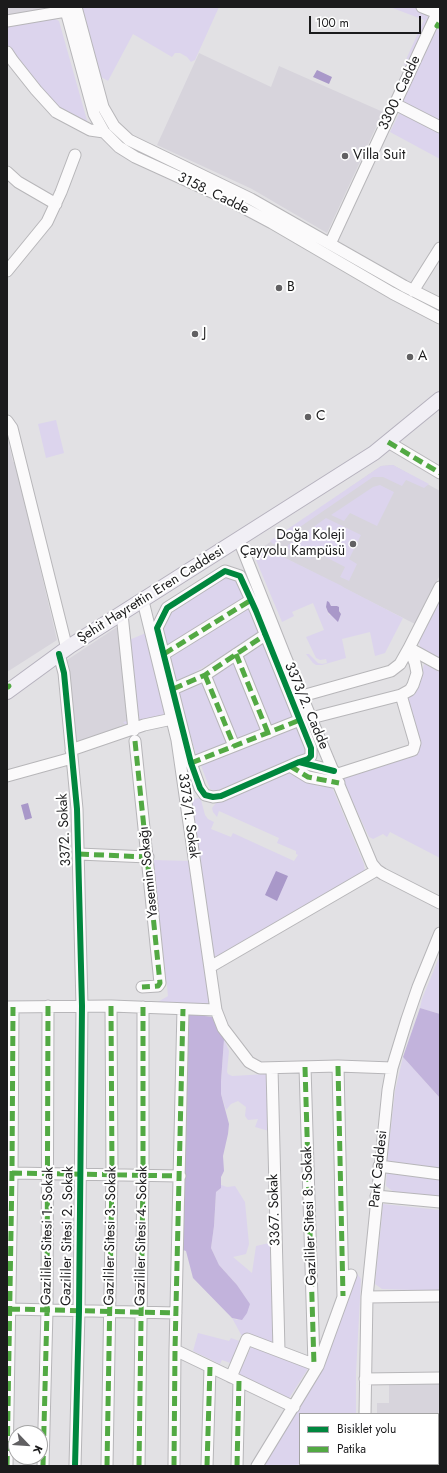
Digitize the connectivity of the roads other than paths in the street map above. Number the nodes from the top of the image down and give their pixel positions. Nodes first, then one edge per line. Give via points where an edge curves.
1 (76, 7) edge
2 (422, 7) edge
3 (65, 9) edge
4 (438, 10) edge
5 (7, 21) edge
6 (7, 52) edge
7 (395, 104) junction
8 (440, 127) edge
9 (104, 132) junction
10 (155, 153) junction
11 (75, 155) dead end
12 (150, 164) junction
13 (7, 172) edge
14 (56, 204) junction
15 (330, 244) junction
16 (440, 248) edge
17 (7, 272) edge
18 (413, 291) junction
19 (440, 304) edge
20 (440, 318) edge
21 (440, 399) edge
22 (7, 421) edge
23 (388, 442) junction
24 (440, 473) edge
25 (239, 540) junction
26 (440, 587) edge
27 (251, 600) junction
28 (143, 601) junction
29 (122, 614) junction
30 (266, 635) junction
31 (409, 648) junction
32 (63, 652) junction
33 (164, 654) junction
34 (236, 654) junction
35 (440, 665) edge
36 (205, 675) junction
37 (7, 682) edge
38 (173, 689) junction
39 (7, 692) edge
40 (302, 696) junction
41 (402, 696) junction
42 (172, 719) junction
43 (305, 719) junction
44 (134, 730) junction
45 (268, 732) junction
46 (135, 741) dead end
47 (234, 746) junction
48 (72, 754) junction
49 (191, 763) junction
50 (295, 764) junction
51 (7, 776) edge
52 (336, 776) junction
53 (79, 854) junction
54 (148, 857) junction
55 (377, 870) junction
56 (440, 903) edge
57 (440, 933) edge
58 (210, 967) junction
59 (142, 987) dead end
60 (48, 1006) junction
61 (82, 1006) junction
62 (112, 1006) junction
63 (10, 1007) edge
64 (143, 1007) junction
65 (182, 1008) junction
66 (216, 1010) junction
67 (338, 1066) junction
68 (305, 1067) junction
69 (272, 1068) junction
70 (392, 1068) junction
71 (379, 1166) junction
72 (12, 1173) junction
73 (48, 1174) junction
74 (80, 1174) junction
75 (112, 1174) junction
76 (440, 1174) edge
77 (143, 1175) junction
78 (180, 1176) junction
79 (376, 1196) junction
80 (440, 1202) edge
81 (350, 1275) dead end
82 (343, 1296) junction
83 (440, 1296) edge
84 (367, 1297) junction
85 (10, 1309) junction
86 (47, 1310) junction
87 (78, 1311) junction
88 (110, 1312) junction
89 (142, 1312) junction
90 (176, 1313) junction
91 (175, 1350) junction
92 (279, 1351) junction
93 (316, 1366) junction
94 (210, 1367) junction
95 (440, 1378) edge
96 (235, 1379) junction
97 (365, 1379) junction
98 (294, 1407) junction
99 (365, 1413) edge
100 (7, 1466) edge
101 (43, 1466) edge
102 (74, 1466) edge
103 (107, 1466) edge
104 (140, 1466) edge
105 (174, 1466) edge
106 (207, 1466) edge
107 (237, 1466) edge
108 (257, 1466) edge

1 - 10 street, 3158. Cadde via 107,115 121,134
2 - 4 street
3 - 5 street
3 - 9 street, 3158. Cadde via 94,114
4 - 7 street, 3300. Cadde
6 - 9 street via 56,112 90,130
7 - 8 street
7 - 15 street, 3300. Cadde
9 - 12 street, 3158. Cadde via 122,150
10 - 12 street
10 - 15 street, 3158. Cadde via 251,199
11 - 14 street
12 - 20 street, 3158. Cadde via 225,198
13 - 14 street via 18,182
14 - 17 street via 47,222
15 - 18 street, 3158. Cadde
16 - 18 street
18 - 19 street, 3158. Cadde
21 - 23 main road, Şehit Hayrettin Eren Caddesi
22 - 32 street, 3372. Sokak via 12,428
23 - 24 street
23 - 25 main road, Şehit Hayrettin Eren Caddesi
25 - 28 main road, Şehit Hayrettin Eren Caddesi
25 - 40 street, 3373/2. Cadde
26 - 31 street
27 - 30 street
27 - 33 street
27 - 33 street via 240,576 225,571 167,608 158,628
28 - 29 main road, Şehit Hayrettin Eren Caddesi
28 - 42 street, 3373/1. Sokak
29 - 32 main road, Şehit Hayrettin Eren Caddesi
29 - 44 street
30 - 34 street
30 - 43 street
31 - 35 street
31 - 40 street via 400,664 391,671
31 - 41 street via 417,673 410,690
32 - 37 main road, Şehit Hayrettin Eren Caddesi
32 - 39 main road, Şehit Hayrettin Eren Caddesi
32 - 48 street, 3372. Sokak
33 - 38 street
34 - 36 street
34 - 45 street
36 - 38 street
36 - 47 street
38 - 49 street
40 - 43 street, 3373/2. Cadde
41 - 43 street
41 - 52 street via 415,744 413,750
42 - 44 street via 144,725
42 - 58 street, 3373/1. Sokak via 179,749
43 - 45 street
43 - 50 street via 312,752 308,759
43 - 52 street, 3373/2. Cadde
44 - 48 street
45 - 47 street
46 - 54 street, Yasemin Sokağı
47 - 49 street
48 - 51 street
48 - 53 street, 3372. Sokak
49 - 50 street via 200,788 205,795 213,797
50 - 52 street
52 - 55 street, 3373/2. Cadde via 372,864
53 - 54 street
53 - 61 street, 3372. Sokak
54 - 59 street, Yasemin Sokağı via 160,984
55 - 56 street
55 - 58 street
57 - 70 street, Park Caddesi via 418,987
58 - 66 street, 3373/1. Sokak
60 - 61 street
60 - 63 street
60 - 73 street, Gazililer Sitesi 1. Sokak
61 - 62 street
61 - 74 street, Gazililer Sitesi 2. Sokak
62 - 64 street
62 - 75 street, Gazililer Sitesi 3. Sokak
63 - 72 street
64 - 65 street
64 - 77 street, Gazililer Sitesi 4. Sokak
65 - 66 street
65 - 78 street
66 - 69 street, 3373/1. Sokak via 223,1028 249,1062 260,1068
67 - 68 street, 3373/1. Sokak
67 - 70 street, 3373/1. Sokak
67 - 82 street
68 - 69 street, 3373/1. Sokak
68 - 93 street, Gazililer Sitesi 8. Sokak
69 - 92 street, 3367. Sokak
70 - 71 street, Park Caddesi via 384,1113
71 - 76 street
71 - 79 street, Park Caddesi
72 - 73 street
72 - 85 street
73 - 74 street
73 - 86 street, Gazililer Sitesi 1. Sokak
74 - 75 street
74 - 87 street, Gazililer Sitesi 2. Sokak
75 - 77 street
75 - 88 street, Gazililer Sitesi 3. Sokak
77 - 78 street
77 - 89 street, Gazililer Sitesi 4. Sokak
78 - 90 street
79 - 80 street
79 - 84 street, Park Caddesi
81 - 82 street
82 - 93 street
83 - 84 street
84 - 97 street, Park Caddesi
85 - 86 street
85 - 100 street
86 - 87 street
86 - 101 street, Gazililer Sitesi 1. Sokak
87 - 88 street
87 - 102 street, Gazililer Sitesi 2. Sokak
88 - 89 street
88 - 103 street, Gazililer Sitesi 3. Sokak
89 - 90 street
89 - 104 street, Gazililer Sitesi 4. Sokak
90 - 91 street
91 - 94 street
91 - 105 street
92 - 93 street
92 - 96 street via 247,1339
93 - 98 street
94 - 96 street
94 - 106 street
95 - 97 street
96 - 98 street
96 - 107 street
97 - 99 street, Park Caddesi
98 - 108 street

